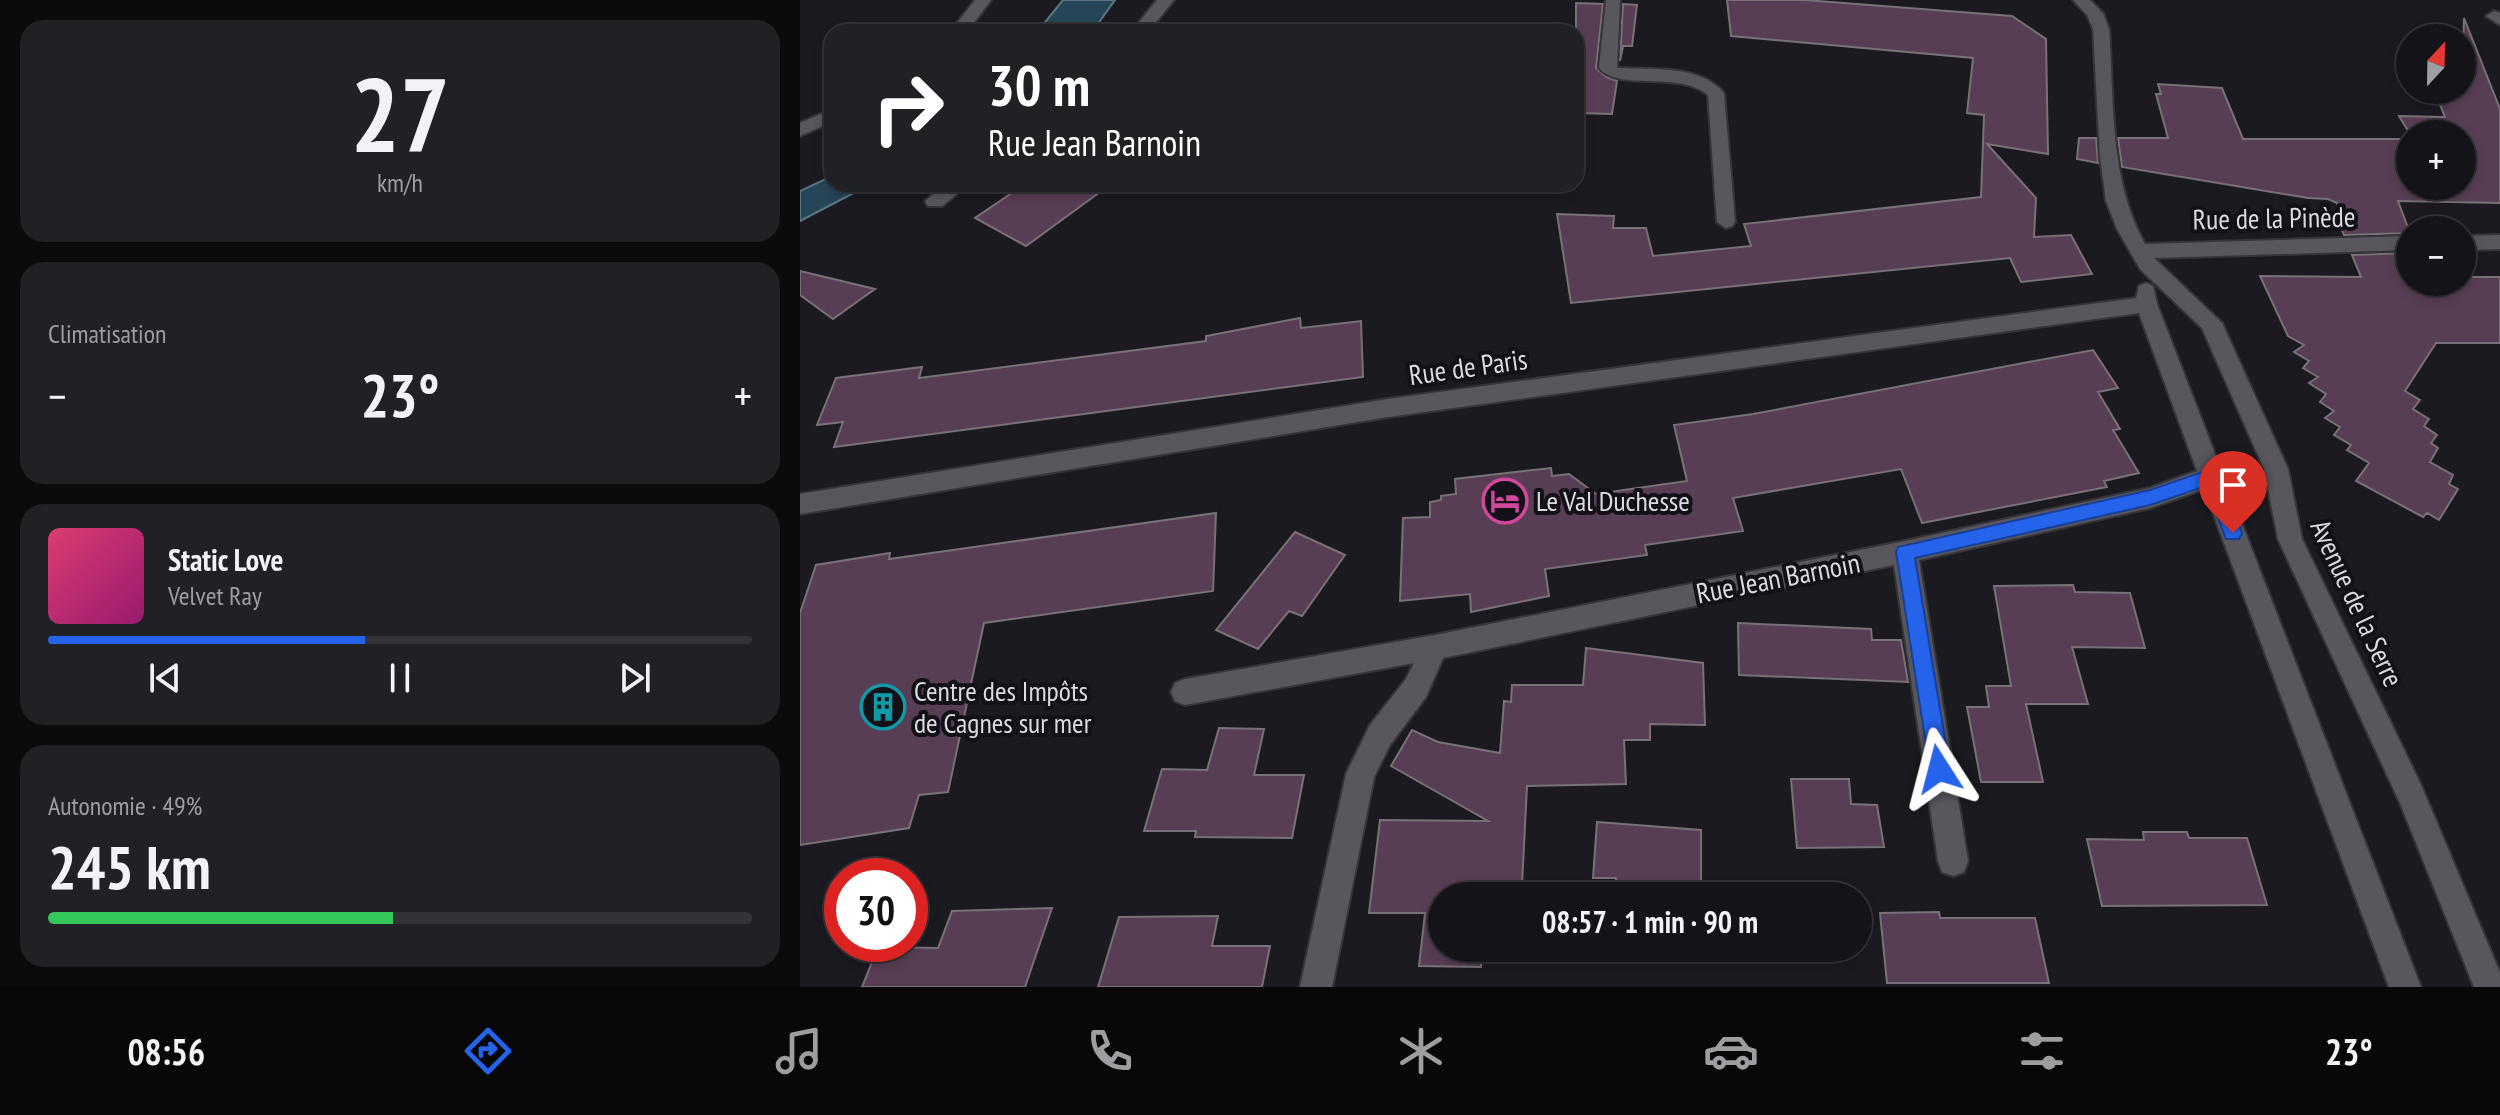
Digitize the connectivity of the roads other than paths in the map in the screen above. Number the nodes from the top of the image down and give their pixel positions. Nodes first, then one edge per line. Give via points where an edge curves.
1 (983, 0) edge
2 (1166, 0) edge
3 (1613, 0) edge
4 (2081, 0) edge
5 (964, 24) edge
6 (1146, 24) edge
7 (824, 118) edge
8 (802, 127) edge
9 (948, 192) edge
10 (935, 201) dead end
11 (1726, 222) dead end
12 (2500, 242) edge
13 (2476, 243) edge
14 (2396, 244) edge
15 (2143, 257) junction
16 (2146, 304) junction
17 (2211, 476) junction
18 (800, 504) edge
19 (1905, 552) junction
20 (1435, 647) junction
21 (1185, 692) dead end
22 (1953, 861) dead end
23 (1316, 987) edge
24 (2405, 987) edge
25 (2490, 987) edge

1 - 5 street
2 - 6 street
3 - 11 lane via 1607,68 1613,73 1695,79 1716,93
4 - 15 street, Avenue de la Serre via 2095,13 2101,29 2116,201
7 - 8 street
9 - 10 street
12 - 13 street
14 - 15 street, Rue de la Pinède
15 - 16 street, Avenue de la Serre
15 - 25 street, Avenue de la Serre via 2211,323 2276,469 2290,539 2411,795
16 - 17 street, Avenue de la Serre
16 - 18 street, Rue de Paris via 1398,406
17 - 19 street, Rue Jean Barnoin via 2150,498
17 - 24 street, Avenue de la Serre
19 - 20 street, Rue Jean Barnoin
19 - 22 street
20 - 21 street, Rue Jean Barnoin
20 - 23 street via 1416,688 1380,735 1360,774

